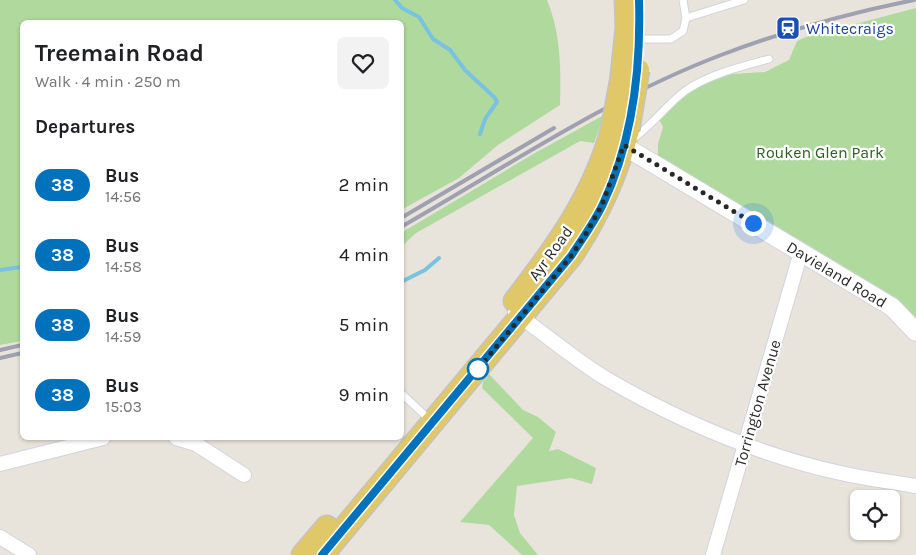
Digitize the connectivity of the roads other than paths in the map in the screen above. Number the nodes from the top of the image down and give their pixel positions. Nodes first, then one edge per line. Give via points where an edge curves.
1 (626, 0) edge
2 (639, 0) edge
3 (683, 0) edge
4 (744, 0) edge
5 (686, 18) junction
6 (633, 39) junction
7 (769, 59) dead end
8 (618, 136) junction
9 (801, 252) junction
10 (514, 313) junction
11 (916, 332) edge
12 (404, 396) edge
13 (428, 418) junction
14 (96, 440) edge
15 (183, 440) edge
16 (745, 444) junction
17 (0, 464) edge
18 (244, 476) dead end
19 (916, 486) edge
20 (0, 537) edge
21 (29, 555) edge
22 (303, 555) edge
23 (322, 555) edge
24 (713, 555) edge

1 - 6 main road, Ayr Road
2 - 6 main road, Ayr Road
3 - 5 lane
4 - 5 lane
5 - 6 lane via 683,31 671,39
6 - 8 main road, Ayr Road, bridge
7 - 8 lane via 718,75 686,90 644,132
8 - 9 street, Davieland Road
8 - 10 main road, Ayr Road via 563,251
9 - 11 street, Davieland Road via 892,307
9 - 16 street, Torrington Avenue
10 - 13 main road, Ayr Road
10 - 16 street via 604,377 675,415
12 - 13 lane
13 - 22 main road, Ayr Road
13 - 23 main road, Ayr Road
14 - 17 street
15 - 18 street via 196,444
16 - 19 street via 844,474
16 - 24 street, Torrington Avenue
20 - 21 street

